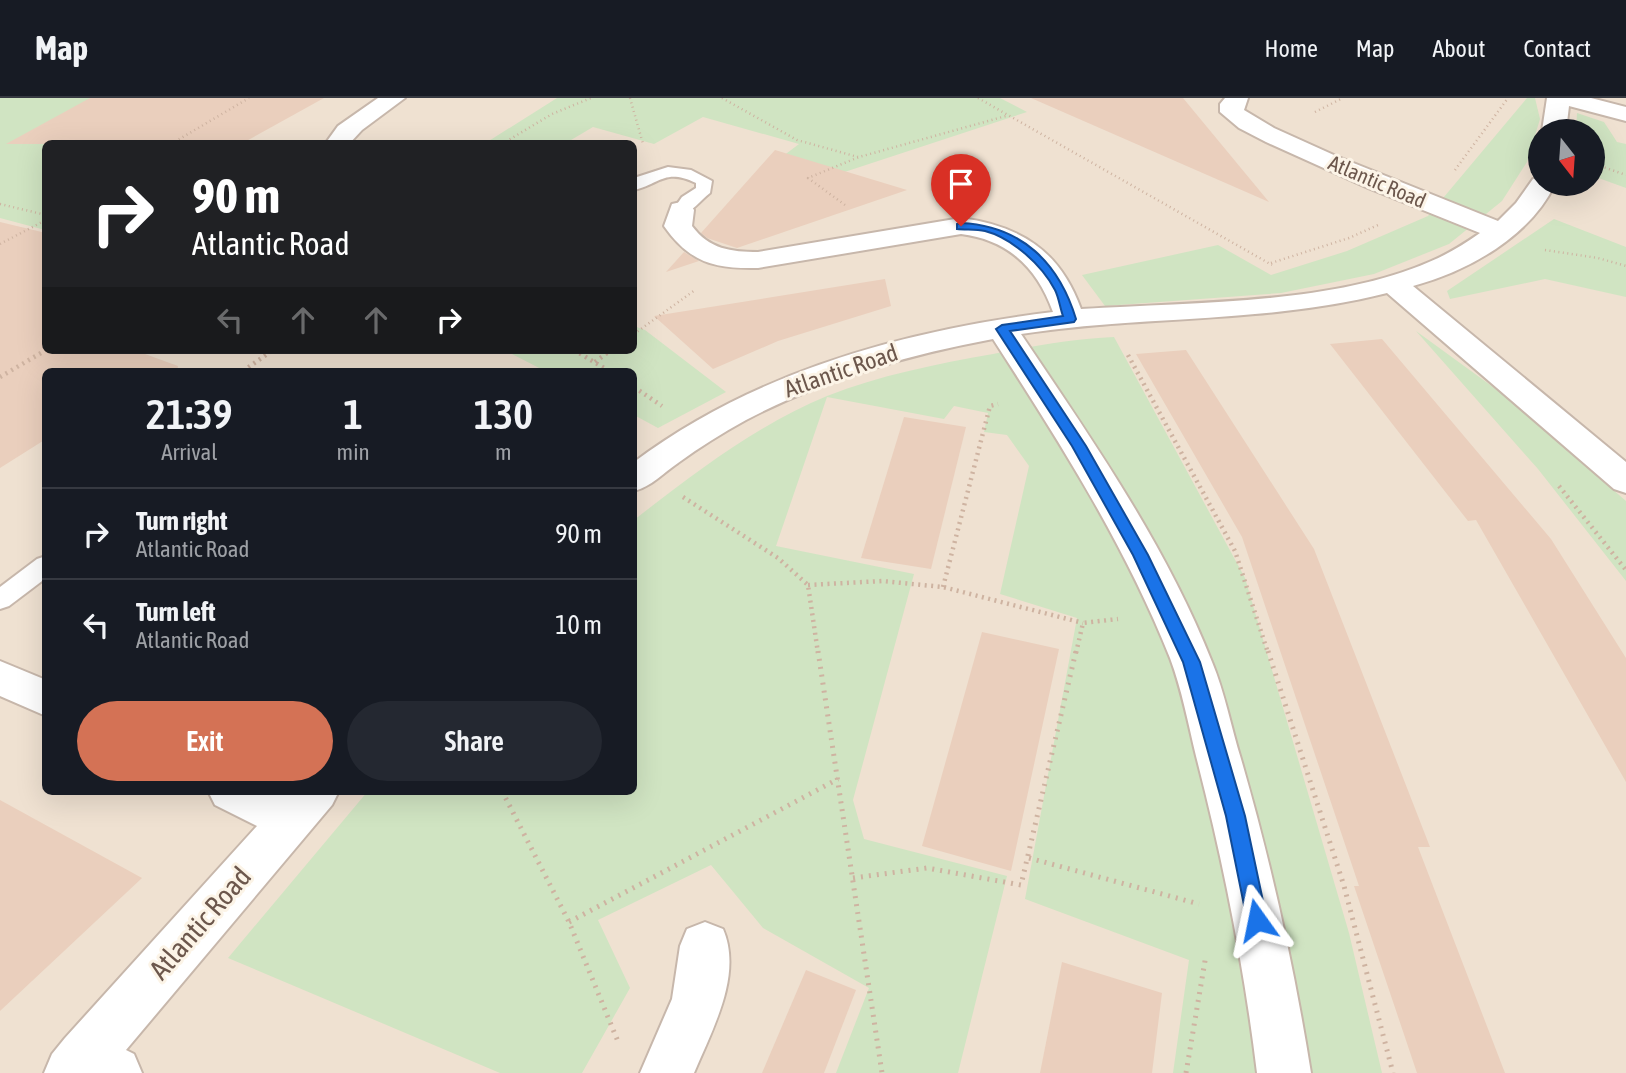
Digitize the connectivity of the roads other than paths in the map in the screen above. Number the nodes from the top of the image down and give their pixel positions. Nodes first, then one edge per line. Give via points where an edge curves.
1 (394, 98) edge
2 (1237, 98) edge
3 (1558, 98) edge
4 (1564, 98) edge
5 (1626, 114) edge
6 (1555, 119) edge
7 (338, 140) edge
8 (637, 183) edge
9 (1535, 196) edge
10 (681, 210) joint
11 (1495, 237) junction
12 (1393, 284) junction
13 (1070, 319) junction
14 (1002, 329) junction
15 (638, 475) edge
16 (1626, 481) edge
17 (42, 568) edge
18 (0, 600) edge
19 (0, 677) edge
20 (42, 697) edge
21 (252, 795) edge
22 (303, 805) edge
23 (705, 946) dead end
24 (90, 1068) edge
25 (667, 1073) edge
26 (1284, 1073) edge

1 - 7 street
2 - 11 street, Atlantic Road via 1232,111 1240,118
3 - 6 street
4 - 5 street
8 - 10 lane via 651,173 670,170 691,173 704,181 704,190
9 - 11 street, Atlantic Road via 1525,212
10 - 13 street via 678,226 690,244 735,261 961,226 984,228 1026,249 1049,272
11 - 12 street, Atlantic Road via 1436,270
12 - 13 street, Atlantic Road via 1334,298 1204,313
12 - 16 street
13 - 14 street, Atlantic Road
14 - 15 street, Atlantic Road via 917,346 784,390 702,432
14 - 26 street via 1079,446 1141,555 1191,662 1236,816 1277,1014
17 - 18 lane
19 - 20 street
21 - 22 street
22 - 24 street, Atlantic Road
23 - 25 street via 698,1000

